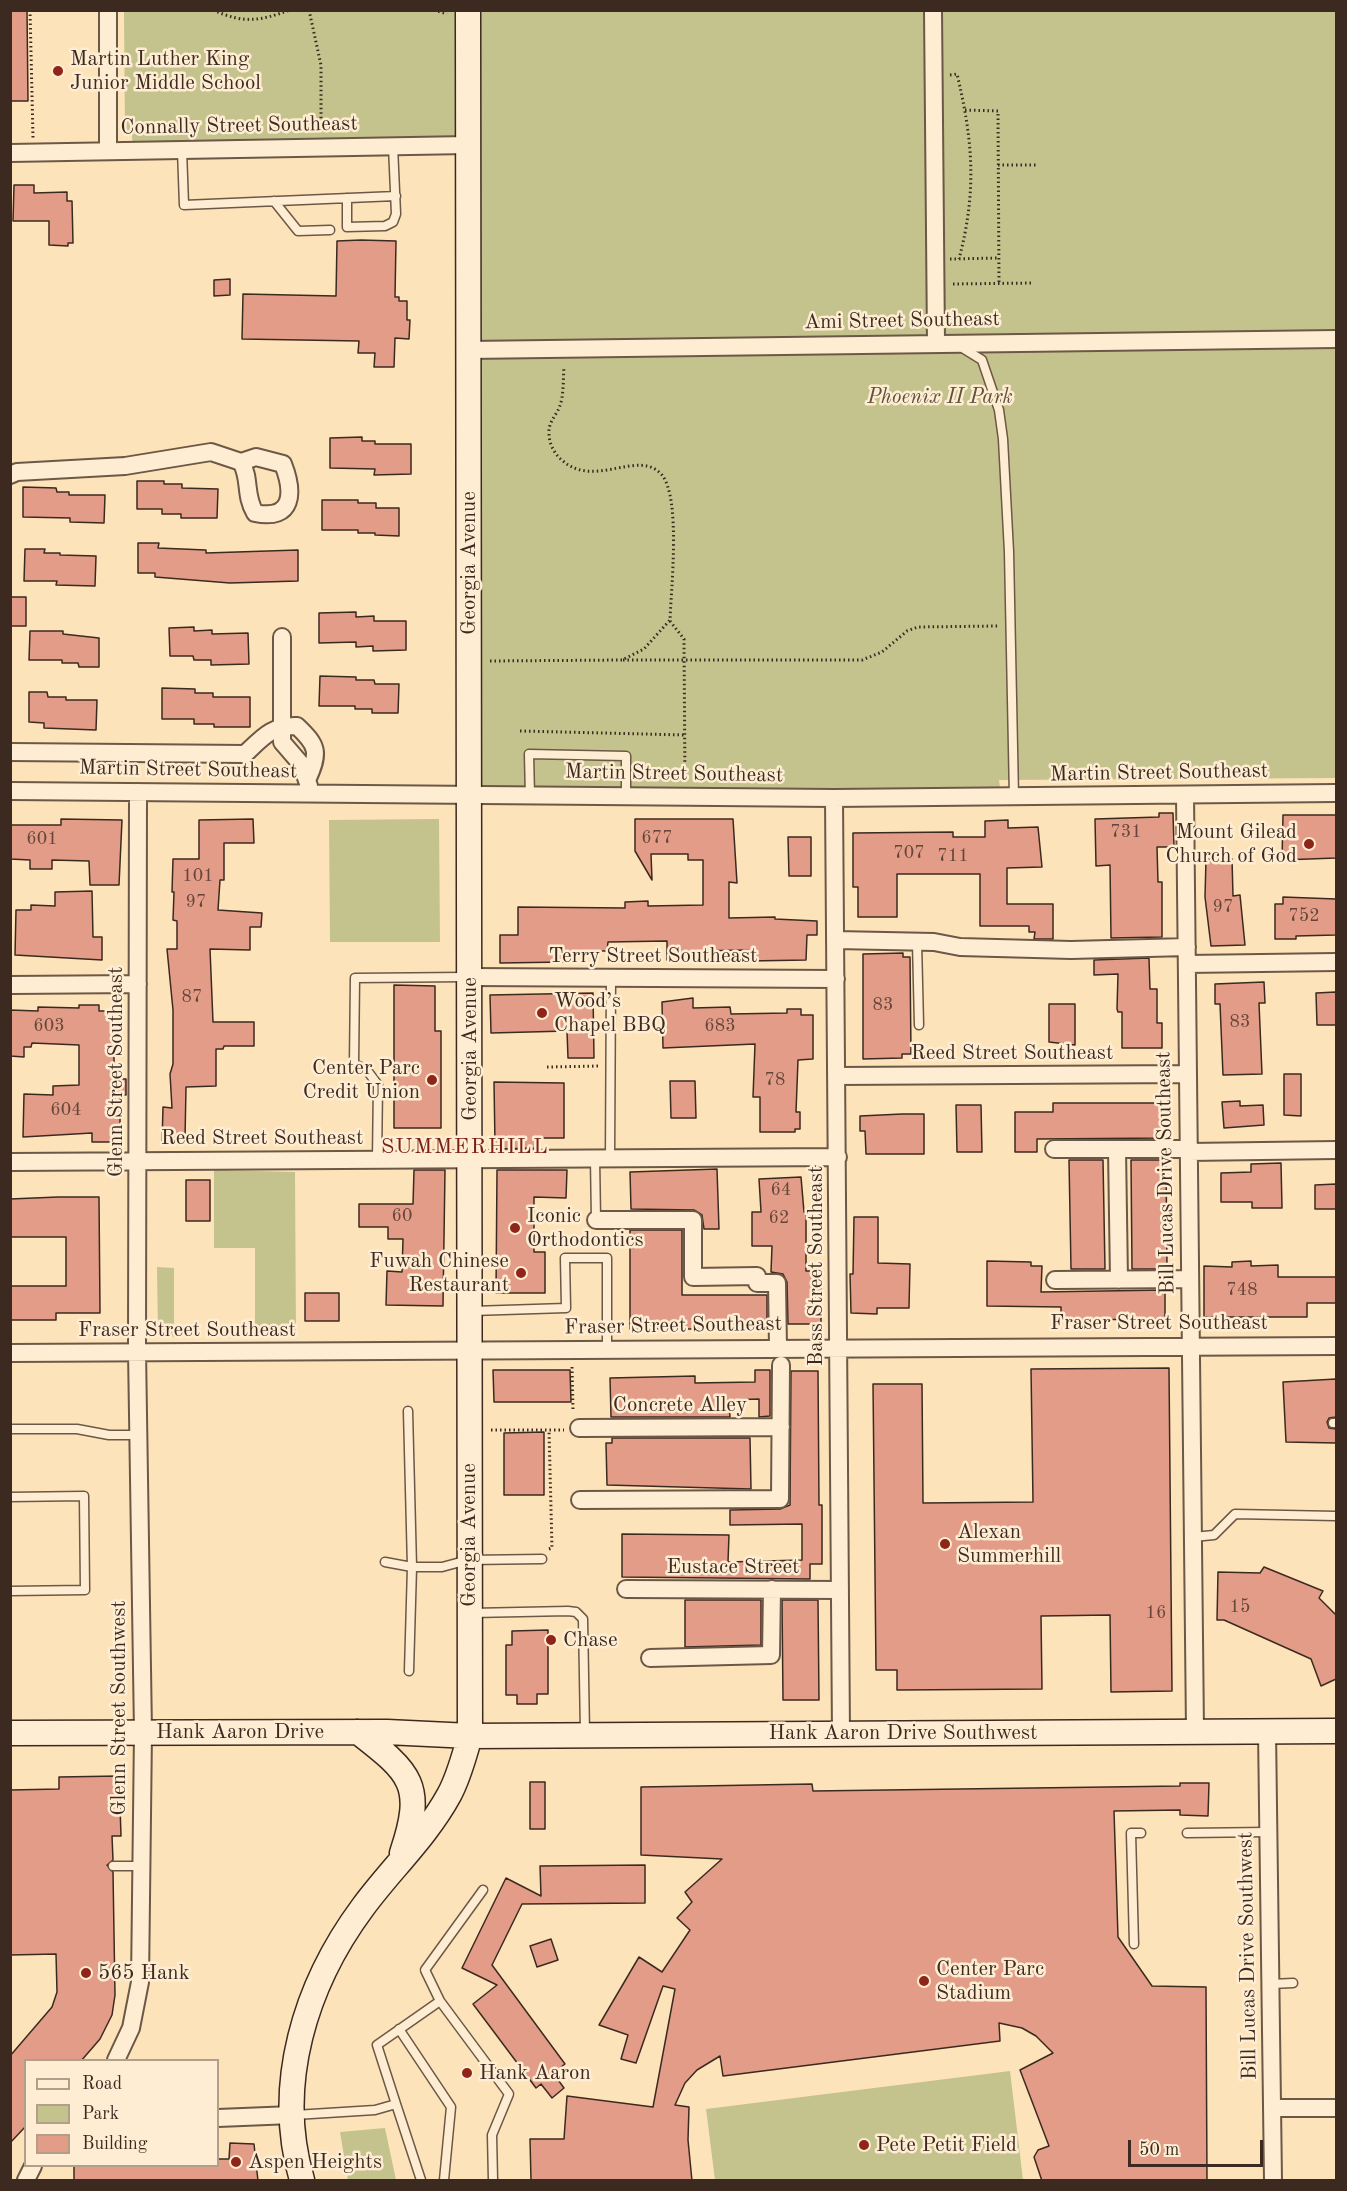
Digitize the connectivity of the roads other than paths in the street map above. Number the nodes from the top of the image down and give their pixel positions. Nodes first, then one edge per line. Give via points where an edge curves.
1 (108, 10) edge
2 (933, 10) edge
3 (457, 12) edge
4 (468, 145) junction
5 (393, 146) junction
6 (182, 150) junction
7 (108, 151) junction
8 (10, 153) edge
9 (396, 196) junction
10 (347, 198) junction
11 (274, 201) junction
12 (330, 230) dead end
13 (1336, 339) edge
14 (936, 343) junction
15 (954, 343) junction
16 (468, 350) junction
17 (241, 462) dead end
18 (10, 475) edge
19 (282, 637) dead end
20 (281, 725) junction
21 (10, 752) edge
22 (309, 786) junction
23 (10, 791) edge
24 (138, 792) junction
25 (1336, 793) edge
26 (470, 795) junction
27 (1185, 795) junction
28 (530, 796) junction
29 (626, 796) junction
30 (1014, 797) junction
31 (834, 798) junction
32 (836, 940) junction
33 (917, 942) junction
34 (1187, 956) junction
35 (1336, 962) edge
36 (470, 977) junction
37 (611, 978) junction
38 (836, 980) junction
39 (138, 984) junction
40 (10, 985) edge
41 (919, 1025) dead end
42 (1188, 1074) junction
43 (837, 1076) junction
44 (1054, 1149) dead end
45 (1117, 1149) junction
46 (1336, 1150) edge
47 (1189, 1151) junction
48 (838, 1157) junction
49 (603, 1158) junction
50 (377, 1159) junction
51 (470, 1159) junction
52 (138, 1161) junction
53 (10, 1162) edge
54 (596, 1220) joint
55 (1190, 1279) junction
56 (1055, 1280) dead end
57 (1119, 1280) junction
58 (469, 1311) junction
59 (1191, 1345) junction
60 (1336, 1346) edge
61 (839, 1347) junction
62 (607, 1350) junction
63 (137, 1351) junction
64 (468, 1351) junction
65 (10, 1353) edge
66 (780, 1354) junction
67 (408, 1411) dead end
68 (575, 1426) road end
69 (781, 1427) junction
70 (10, 1429) edge
71 (138, 1435) junction
72 (10, 1497) edge
73 (580, 1500) dead end
74 (1336, 1516) edge
75 (1193, 1537) junction
76 (542, 1559) dead end
77 (468, 1560) junction
78 (385, 1562) dead end
79 (412, 1567) junction
80 (626, 1589) dead end
81 (772, 1589) junction
82 (840, 1590) junction
83 (10, 1591) edge
84 (469, 1612) junction
85 (650, 1658) dead end
86 (409, 1671) dead end
87 (1195, 1731) junction
88 (1266, 1731) junction
89 (1336, 1731) edge
90 (143, 1732) junction
91 (358, 1732) junction
92 (10, 1733) edge
93 (841, 1734) junction
94 (585, 1735) junction
95 (470, 1736) junction
96 (1268, 1832) junction
97 (1141, 1833) dead end
98 (1187, 1833) dead end
99 (113, 1866) dead end
100 (141, 1866) junction
101 (398, 1866) junction
102 (483, 1890) dead end
103 (1134, 1944) dead end
104 (1293, 1983) dead end
105 (1271, 1984) junction
106 (440, 2001) junction
107 (399, 2029) junction
108 (117, 2059) edge
109 (396, 2104) junction
110 (1336, 2108) edge
111 (1273, 2109) junction
112 (292, 2115) junction
113 (219, 2118) edge
114 (33, 2167) edge
115 (26, 2181) edge
116 (302, 2181) edge
117 (421, 2181) edge
118 (444, 2181) edge
119 (493, 2181) edge
120 (1273, 2181) edge

1 - 7 street
2 - 14 street
3 - 4 main road, Georgia Avenue
4 - 5 street, Connally Street Southeast
4 - 16 main road, Georgia Avenue
5 - 6 street, Connally Street Southeast
5 - 9 lane
6 - 7 street, Connally Street Southeast
6 - 11 lane via 183,205
7 - 8 street, Connally Street Southeast
9 - 10 lane
9 - 10 lane via 393,222 385,226 347,227
10 - 11 lane
11 - 12 lane via 298,231
13 - 15 street, Ami Street Southeast
14 - 15 street, Ami Street Southeast
14 - 16 street, Ami Street Southeast
15 - 30 lane via 982,360 999,410 1003,439
16 - 26 main road, Georgia Avenue
17 - 18 street via 211,452 125,466
19 - 20 street
20 - 21 street via 245,754
20 - 22 street via 282,742 301,764
20 - 22 street via 297,726 315,748
22 - 24 street, Martin Street Southeast
22 - 26 street, Martin Street Southeast
23 - 24 street, Martin Street Southeast
24 - 39 street, Glenn Street Southeast
25 - 27 street, Martin Street Southeast
26 - 28 street, Martin Street Southeast
26 - 36 main road, Georgia Avenue
27 - 30 street, Martin Street Southeast
27 - 34 street, Bill Lucas Drive Southeast
28 - 29 street, Martin Street Southeast
28 - 29 lane via 529,754 626,756
29 - 31 street, Martin Street Southeast
30 - 31 street, Martin Street Southeast
31 - 32 street, Bass Street Southeast
32 - 33 street
32 - 38 street, Bass Street Southeast
33 - 34 street
33 - 41 lane
34 - 35 street
34 - 42 street, Bill Lucas Drive Southeast
36 - 37 street, Terry Street Southeast
36 - 50 lane via 355,978 354,1064 366,1069 378,1085
36 - 51 main road, Georgia Avenue
37 - 38 street, Terry Street Southeast
37 - 49 lane
38 - 43 street, Bass Street Southeast
39 - 40 street
39 - 52 street, Glenn Street Southeast
42 - 43 street, Reed Street Southeast
42 - 47 street, Bill Lucas Drive Southeast
43 - 48 street, Bass Street Southeast
44 - 45 street
45 - 47 street
45 - 57 street
46 - 47 street
47 - 55 street, Bill Lucas Drive Southeast
48 - 49 street, Reed Street Southeast
48 - 61 street, Bass Street Southeast
49 - 51 street, Reed Street Southeast
49 - 54 lane
50 - 51 street, Reed Street Southeast
50 - 52 street, Reed Street Southeast
51 - 58 main road, Georgia Avenue
52 - 53 street, Reed Street Southeast
52 - 63 street, Glenn Street Southeast
54 - 66 street via 693,1220 693,1277 757,1276 757,1283 777,1283
55 - 57 street
55 - 59 street, Bill Lucas Drive Southeast
56 - 57 street
58 - 62 lane via 566,1308 565,1258 606,1258
58 - 64 main road, Georgia Avenue
59 - 60 street, Fraser Street Southeast
59 - 61 street, Fraser Street Southeast
59 - 75 street, Bill Lucas Drive Southeast
61 - 66 street, Fraser Street Southeast
61 - 82 street, Bass Street Southeast
62 - 64 street, Fraser Street Southeast
62 - 66 street, Fraser Street Southeast
63 - 64 street, Fraser Street Southeast
63 - 65 street, Fraser Street Southeast
63 - 71 street, Glenn Street Southwest
64 - 77 main road, Georgia Avenue
66 - 69 street
67 - 79 lane
68 - 69 street, Concrete Alley
69 - 73 street via 780,1499
70 - 71 lane via 77,1429
71 - 90 street, Glenn Street Southwest
72 - 83 lane via 84,1496 85,1590
74 - 75 lane via 1234,1514 1214,1535
75 - 87 street, Bill Lucas Drive Southeast
76 - 77 lane
77 - 79 lane via 442,1567
77 - 84 main road, Georgia Avenue
78 - 79 lane
79 - 86 lane
80 - 81 street, Eustace Street
81 - 82 street, Eustace Street
81 - 85 street via 771,1655
82 - 93 street, Bass Street Southeast
84 - 94 lane via 576,1612 582,1619
84 - 95 main road, Georgia Avenue
87 - 88 main road, Hank Aaron Drive Southwest
87 - 93 main road, Hank Aaron Drive Southwest
88 - 89 main road, Hank Aaron Drive Southwest
88 - 96 street, Bill Lucas Drive Southwest
90 - 91 main road, Hank Aaron Drive
90 - 92 main road, Hank Aaron Drive
90 - 100 street, Glenn Street Southwest
91 - 95 main road, Hank Aaron Drive
91 - 101 main road via 396,1761 409,1779 411,1826
93 - 94 main road, Hank Aaron Drive Southwest
94 - 95 main road, Hank Aaron Drive Southwest
95 - 101 main road, Georgia Avenue via 448,1795
96 - 98 lane
96 - 105 street, Bill Lucas Drive Southwest
97 - 103 lane via 1131,1833
99 - 100 lane
100 - 108 street, Glenn Street Southwest via 140,1982 131,2028
101 - 112 main road, Georgia Avenue via 364,1905 323,1971 296,2054
102 - 106 lane via 424,1970
104 - 105 lane
105 - 111 street, Bill Lucas Drive Southwest
106 - 107 lane
106 - 119 lane via 509,2094 492,2135
107 - 109 lane via 377,2045
107 - 118 lane via 451,2107
109 - 112 lane via 375,2110
109 - 117 lane
110 - 111 street
111 - 120 street, Bill Lucas Drive Southwest
112 - 113 street
112 - 116 main road, Georgia Avenue
114 - 115 street

